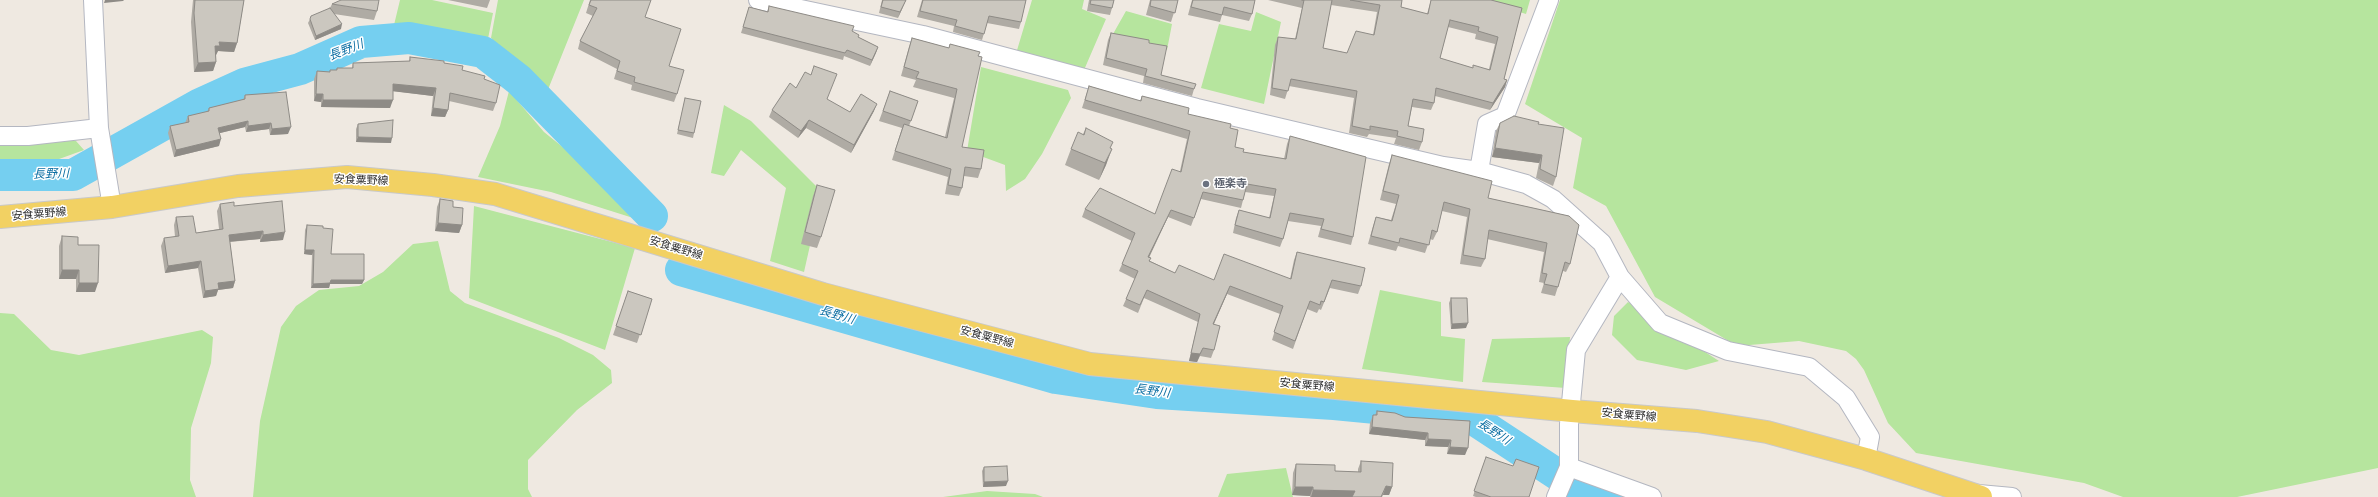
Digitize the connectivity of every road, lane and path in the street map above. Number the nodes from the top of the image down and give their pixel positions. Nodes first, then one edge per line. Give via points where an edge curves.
1 (93, 0) edge
2 (758, 0) edge
3 (1549, 0) edge
4 (99, 128) junction
5 (0, 136) edge
6 (1479, 171) junction
7 (112, 207) junction
8 (0, 217) edge
9 (1620, 277) junction
10 (1572, 411) junction
11 (1866, 459) junction
12 (1563, 480) edge
13 (1975, 495) edge
14 (1652, 497) edge
15 (2012, 497) edge

1 - 4 street
2 - 6 street via 924,35 1197,108 1443,166
3 - 6 street via 1506,116 1487,124
4 - 5 street via 28,136
4 - 7 street
6 - 9 street via 1526,184 1553,199 1602,243
7 - 8 main road, 安食粟野線
7 - 10 main road, 安食粟野線 via 238,186 347,177 433,185 495,194 824,294 1090,364
9 - 10 street via 1576,350
9 - 11 street via 1660,323 1728,351 1809,367 1846,398 1870,437
10 - 11 main road, 安食粟野線 via 1697,421 1760,430
10 - 12 street
11 - 13 main road, 安食粟野線
12 - 14 street
13 - 15 street

